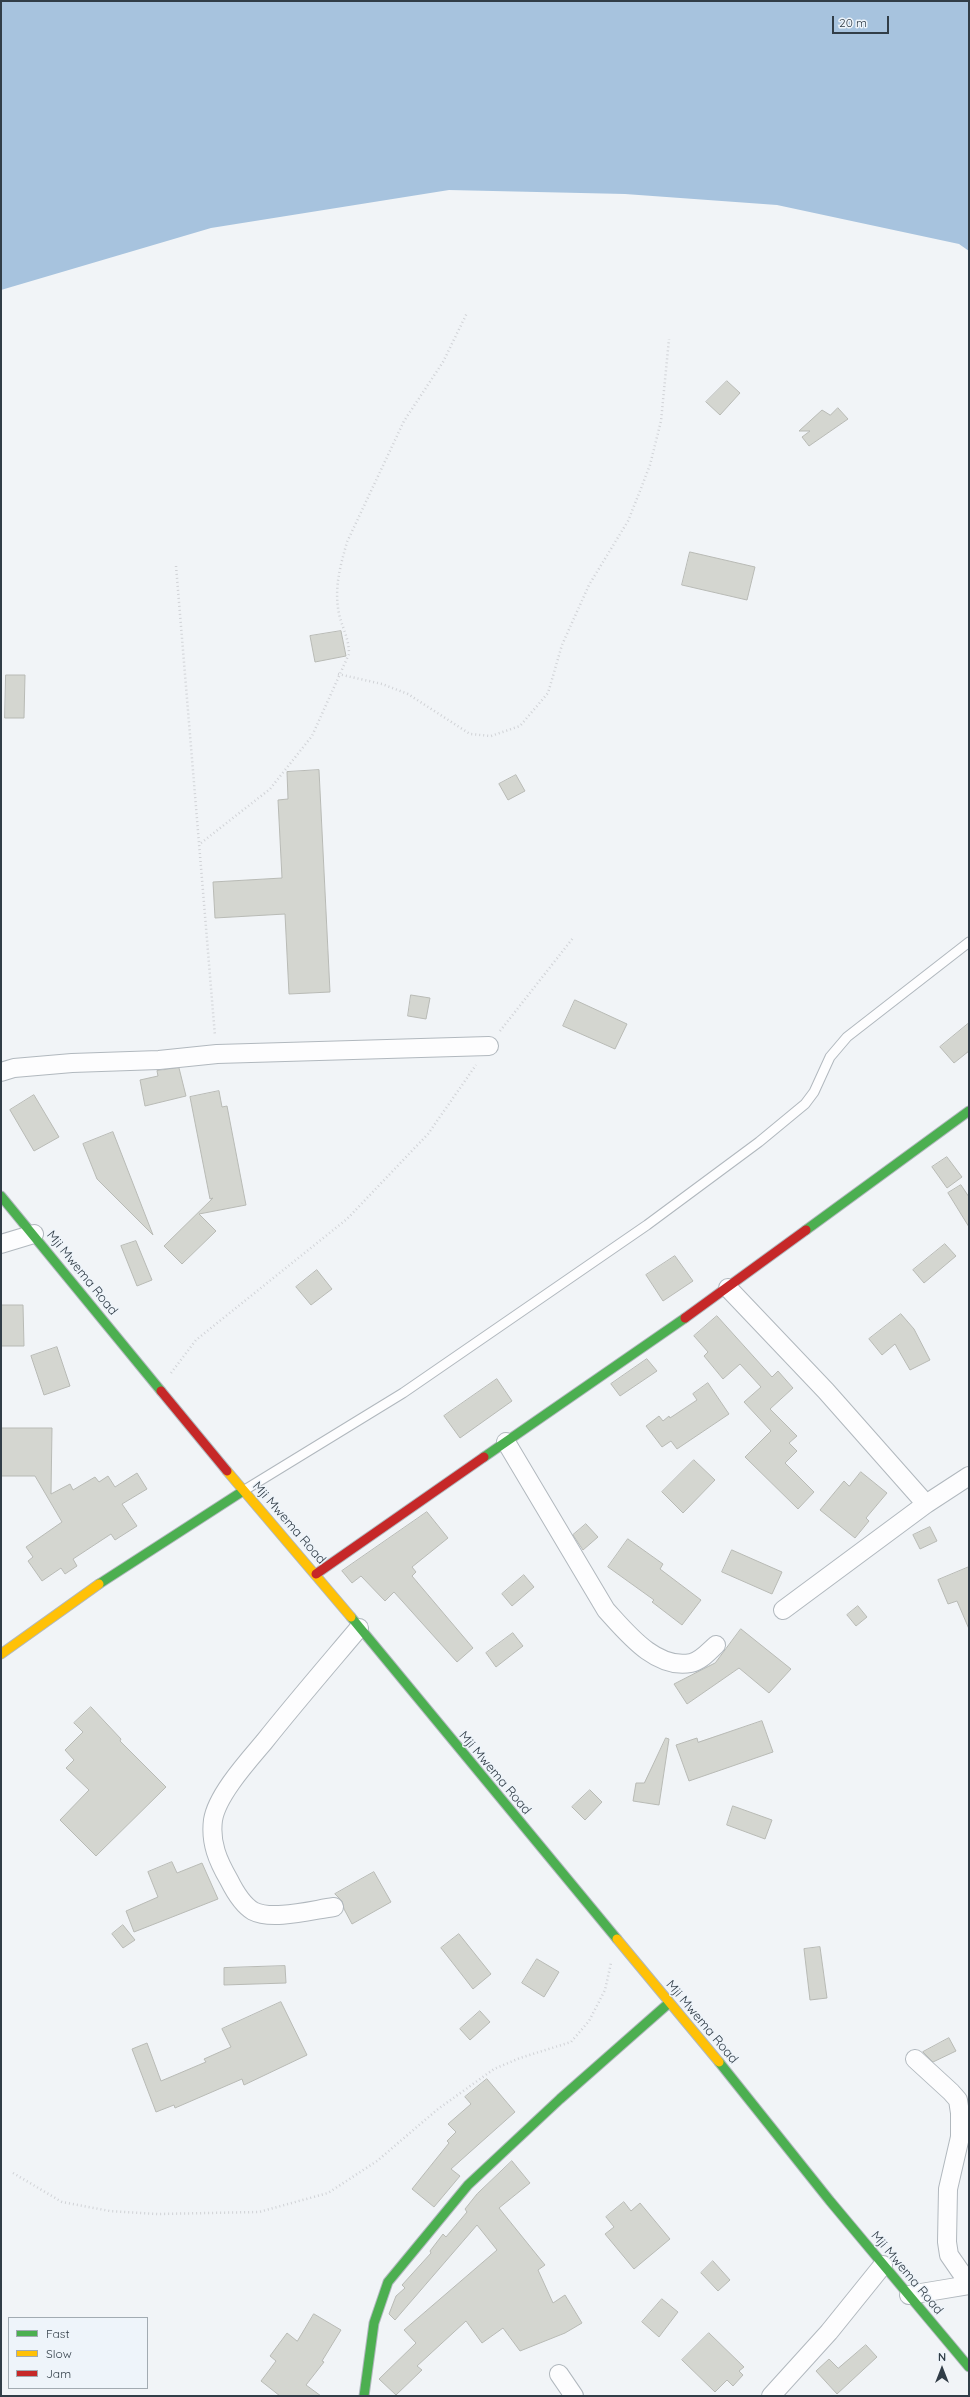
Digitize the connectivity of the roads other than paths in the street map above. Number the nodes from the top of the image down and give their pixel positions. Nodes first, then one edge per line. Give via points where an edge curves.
1 (969, 942) edge
2 (489, 1046) road end
3 (1, 1072) edge
4 (969, 1111) edge
5 (1, 1196) edge
6 (34, 1234) junction
7 (1, 1244) edge
8 (728, 1288) junction
9 (506, 1442) junction
10 (969, 1476) edge
11 (243, 1491) junction
12 (926, 1504) junction
13 (316, 1574) junction
14 (783, 1610) dead end
15 (359, 1628) junction
16 (716, 1645) dead end
17 (1, 1654) edge
18 (334, 1907) dead end
19 (669, 2003) junction
20 (915, 2059) dead end
21 (883, 2264) junction
22 (969, 2285) edge
23 (909, 2295) junction
24 (969, 2366) edge
25 (559, 2374) dead end
26 (364, 2396) edge
27 (574, 2396) edge
28 (771, 2396) edge

1 - 11 lane via 847,1037 830,1056 814,1092 805,1104 752,1147 647,1226 403,1393
2 - 3 street via 217,1054 159,1060 72,1063 14,1068
4 - 8 street
5 - 6 street, Mji Mwema Road
6 - 7 street
6 - 11 street, Mji Mwema Road
8 - 9 street
8 - 12 street via 826,1391
9 - 13 street
9 - 16 street via 606,1610 623,1629 645,1649 674,1663 692,1663
10 - 12 street
11 - 13 street, Mji Mwema Road
11 - 17 street via 126,1565
12 - 14 street
13 - 15 street, Mji Mwema Road
15 - 18 street via 240,1772 213,1818 212,1837 217,1858 230,1883 251,1910 260,1914 278,1915
15 - 19 street, Mji Mwema Road
19 - 21 street, Mji Mwema Road
19 - 26 street via 468,2185 388,2282 376,2312
20 - 22 street via 958,2100 960,2137 948,2190 947,2242 949,2255
21 - 23 street, Mji Mwema Road
21 - 28 street via 829,2332
22 - 23 street
23 - 24 street, Mji Mwema Road
25 - 27 street

